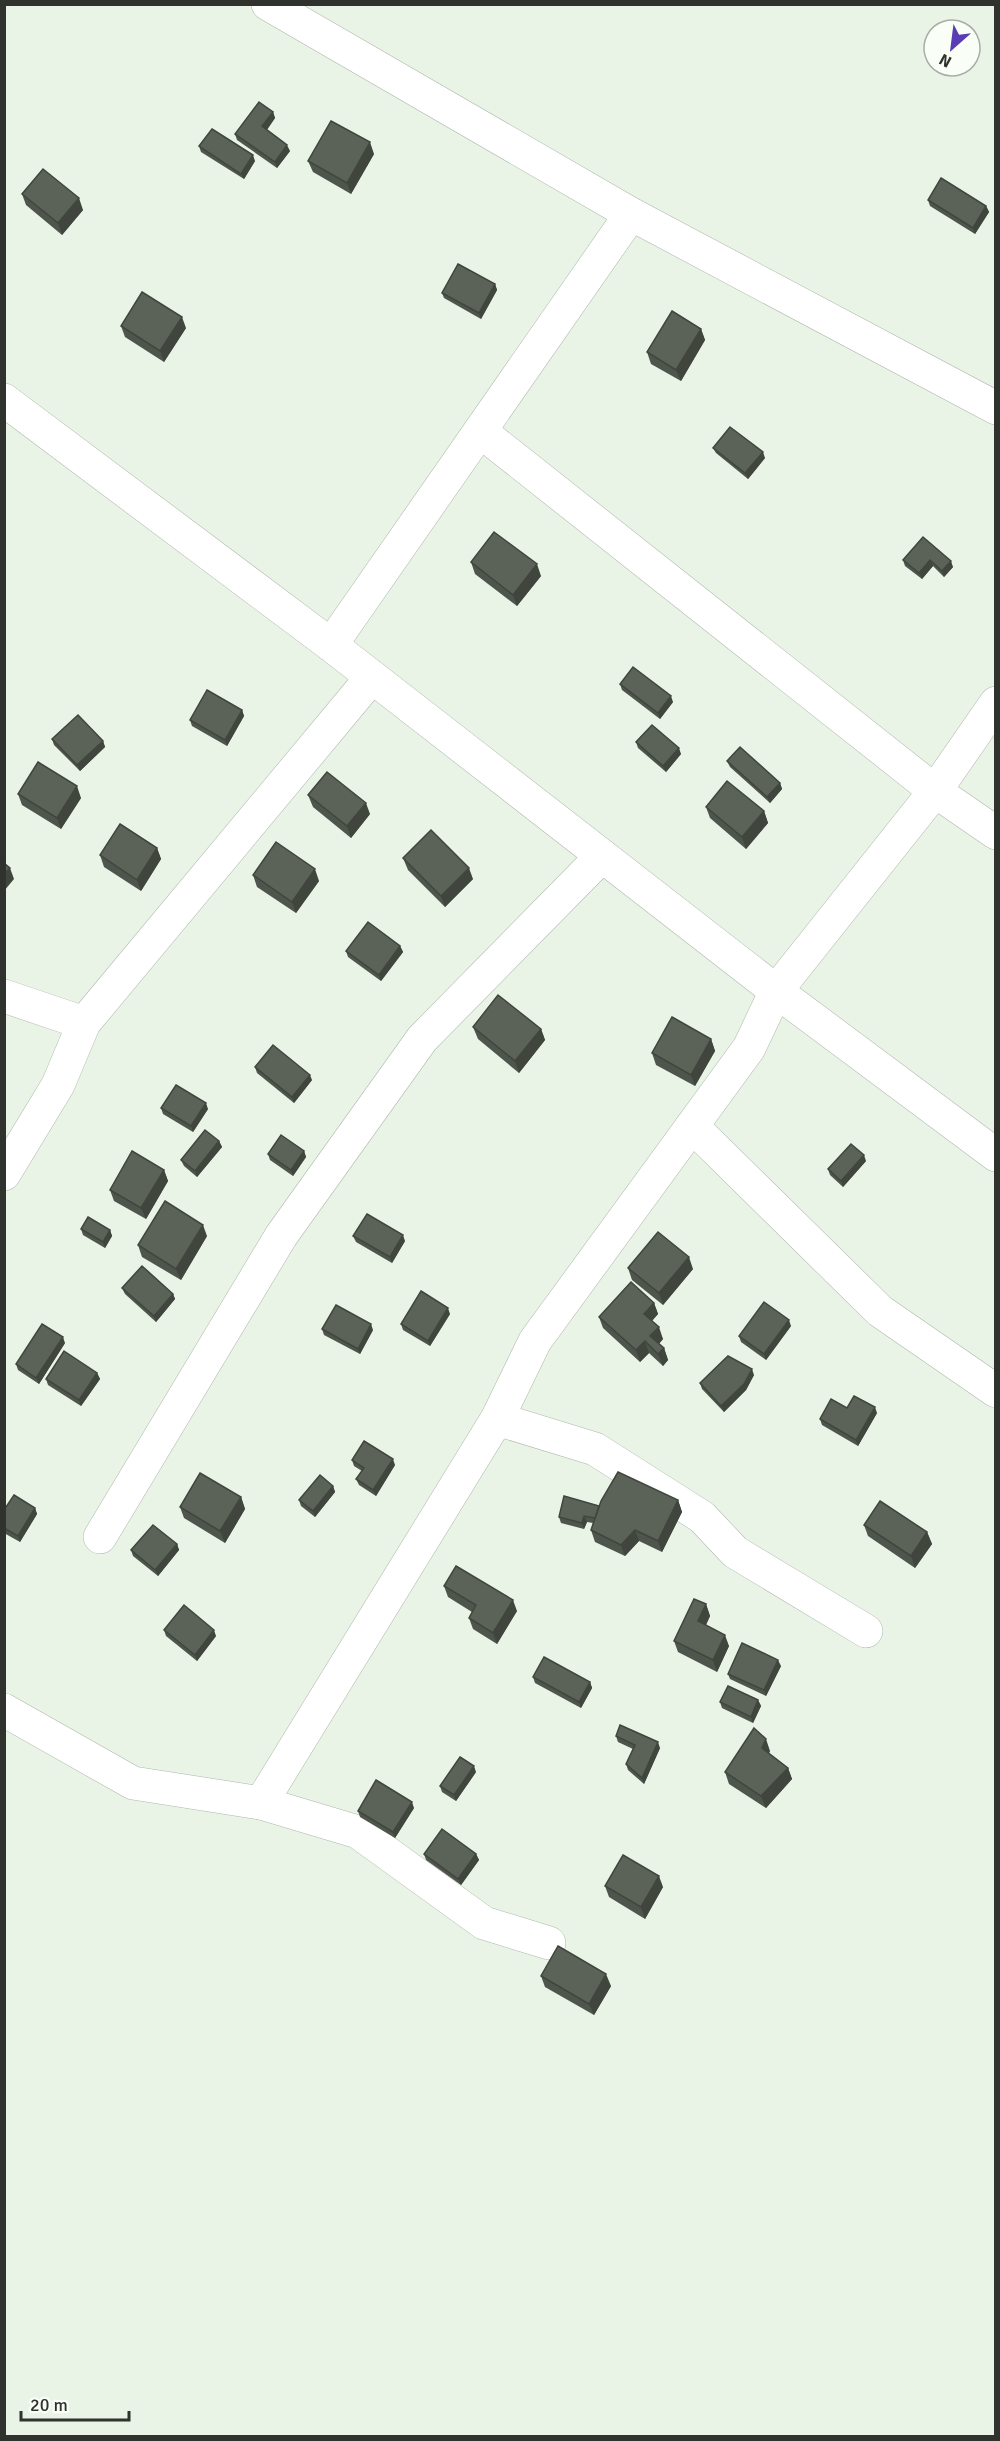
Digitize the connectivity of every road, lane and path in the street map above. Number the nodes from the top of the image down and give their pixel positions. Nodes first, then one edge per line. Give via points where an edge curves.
1 (268, 4) edge
2 (631, 214) junction
3 (4, 400) edge
4 (996, 408) edge
5 (480, 431) junction
6 (331, 645) junction
7 (372, 677) junction
8 (996, 703) edge
9 (935, 791) junction
10 (996, 833) edge
11 (602, 856) junction
12 (776, 991) junction
13 (4, 996) edge
14 (84, 1023) junction
15 (692, 1126) junction
16 (996, 1155) edge
17 (4, 1174) edge
18 (996, 1391) edge
19 (497, 1419) junction
20 (100, 1537) dead end
21 (866, 1631) dead end
22 (4, 1710) edge
23 (261, 1803) junction
24 (549, 1943) dead end

1 - 2 street
2 - 4 street
2 - 5 street
3 - 6 street
5 - 6 street
5 - 9 street
6 - 7 street
7 - 11 street
7 - 14 street
8 - 9 street
9 - 10 street
9 - 12 street
11 - 12 street
11 - 20 street via 422,1038 281,1236
12 - 15 street via 748,1048
12 - 16 street
13 - 14 street
14 - 17 street via 58,1085
15 - 18 street via 880,1311
15 - 19 street via 535,1341
19 - 21 street via 596,1449 702,1517 735,1552
19 - 23 street
22 - 23 street via 134,1783
23 - 24 street via 358,1832 484,1923

